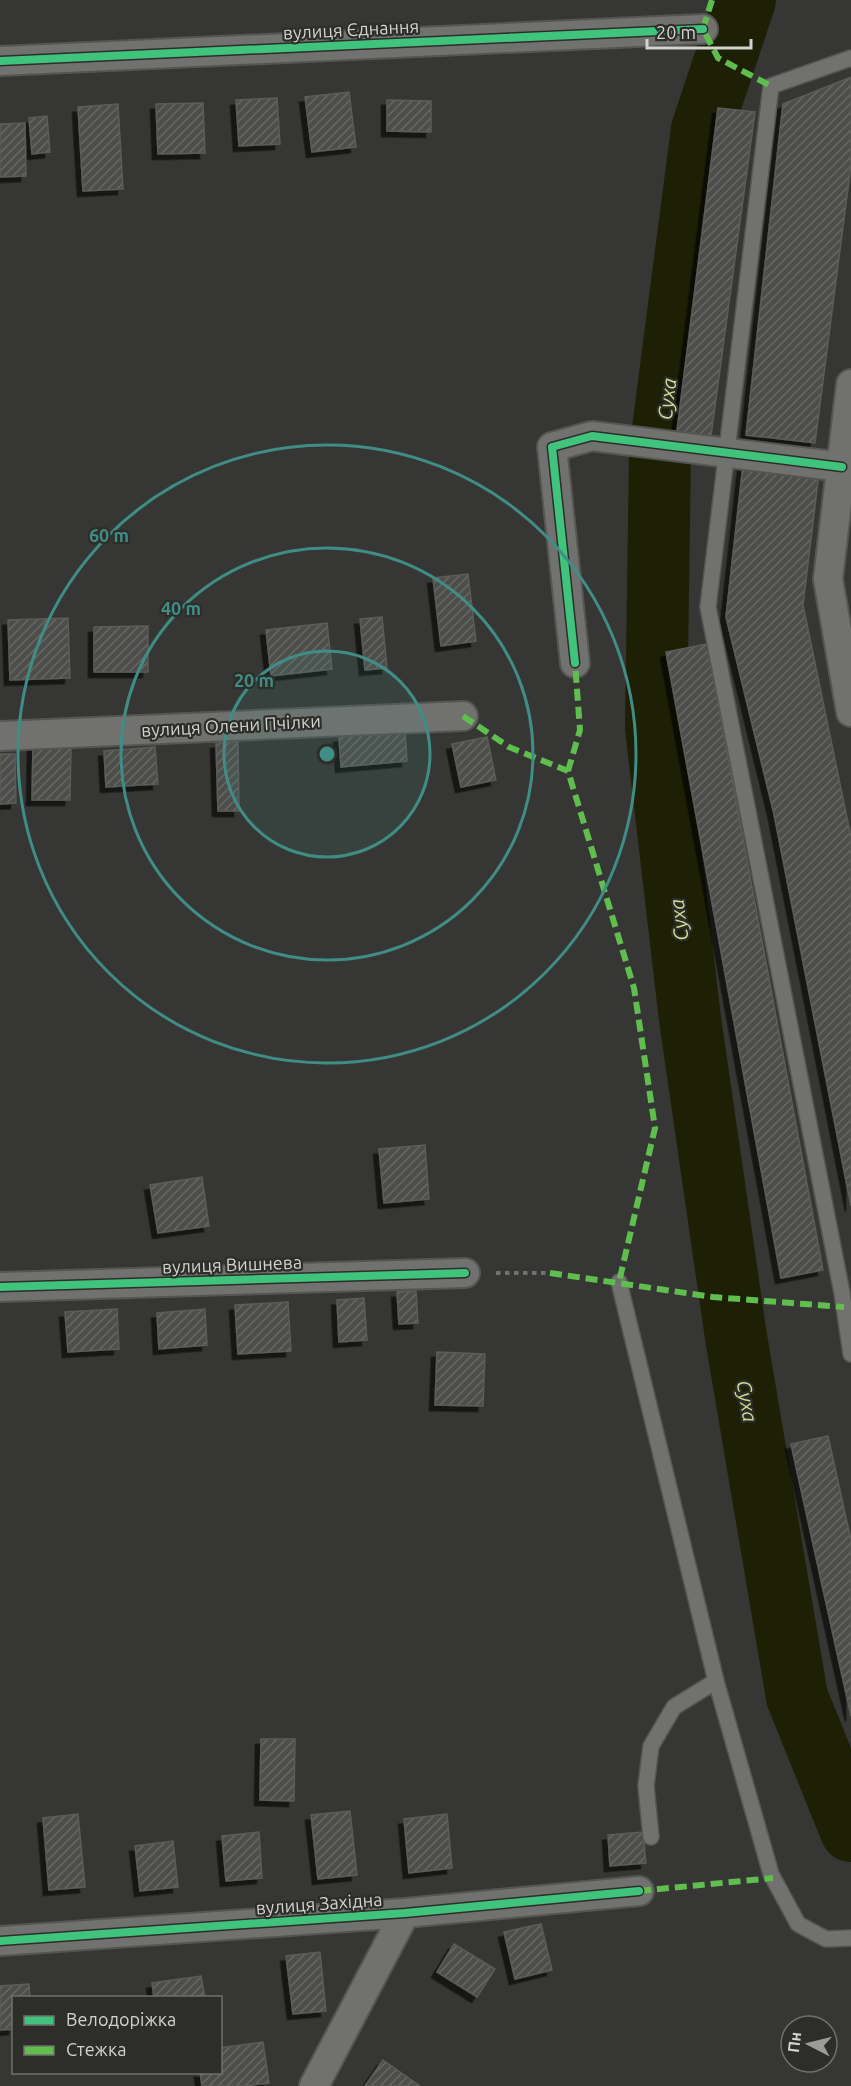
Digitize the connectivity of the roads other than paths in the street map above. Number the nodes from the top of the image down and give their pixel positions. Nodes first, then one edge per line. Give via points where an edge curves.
1 (703, 29) dead end
2 (851, 58) edge
3 (0, 60) edge
4 (851, 384) edge
5 (725, 452) junction
6 (842, 466) junction
7 (575, 663) dead end
8 (850, 707) edge
9 (463, 716) dead end
10 (0, 736) edge
11 (465, 1273) road end
12 (619, 1282) dead end
13 (0, 1287) edge
14 (848, 1307) edge
15 (851, 1354) edge
16 (716, 1681) junction
17 (651, 1838) dead end
18 (639, 1892) dead end
19 (405, 1913) junction
20 (851, 1938) edge
21 (0, 1941) edge
22 (314, 2086) edge

1 - 3 street, вулиця Єднання
2 - 5 lane via 771,86
4 - 6 street
5 - 6 street
5 - 7 street via 592,436 552,447
5 - 14 lane via 708,607
6 - 8 street via 828,579
9 - 10 street, вулиця Олени Пчілки
11 - 13 street, вулиця Вишнева
12 - 16 lane
14 - 15 lane
16 - 17 lane via 674,1707 651,1746 646,1786
16 - 20 lane via 771,1874 798,1924 826,1939
18 - 19 street, вулиця Західна
19 - 21 street, вулиця Західна
19 - 22 street

